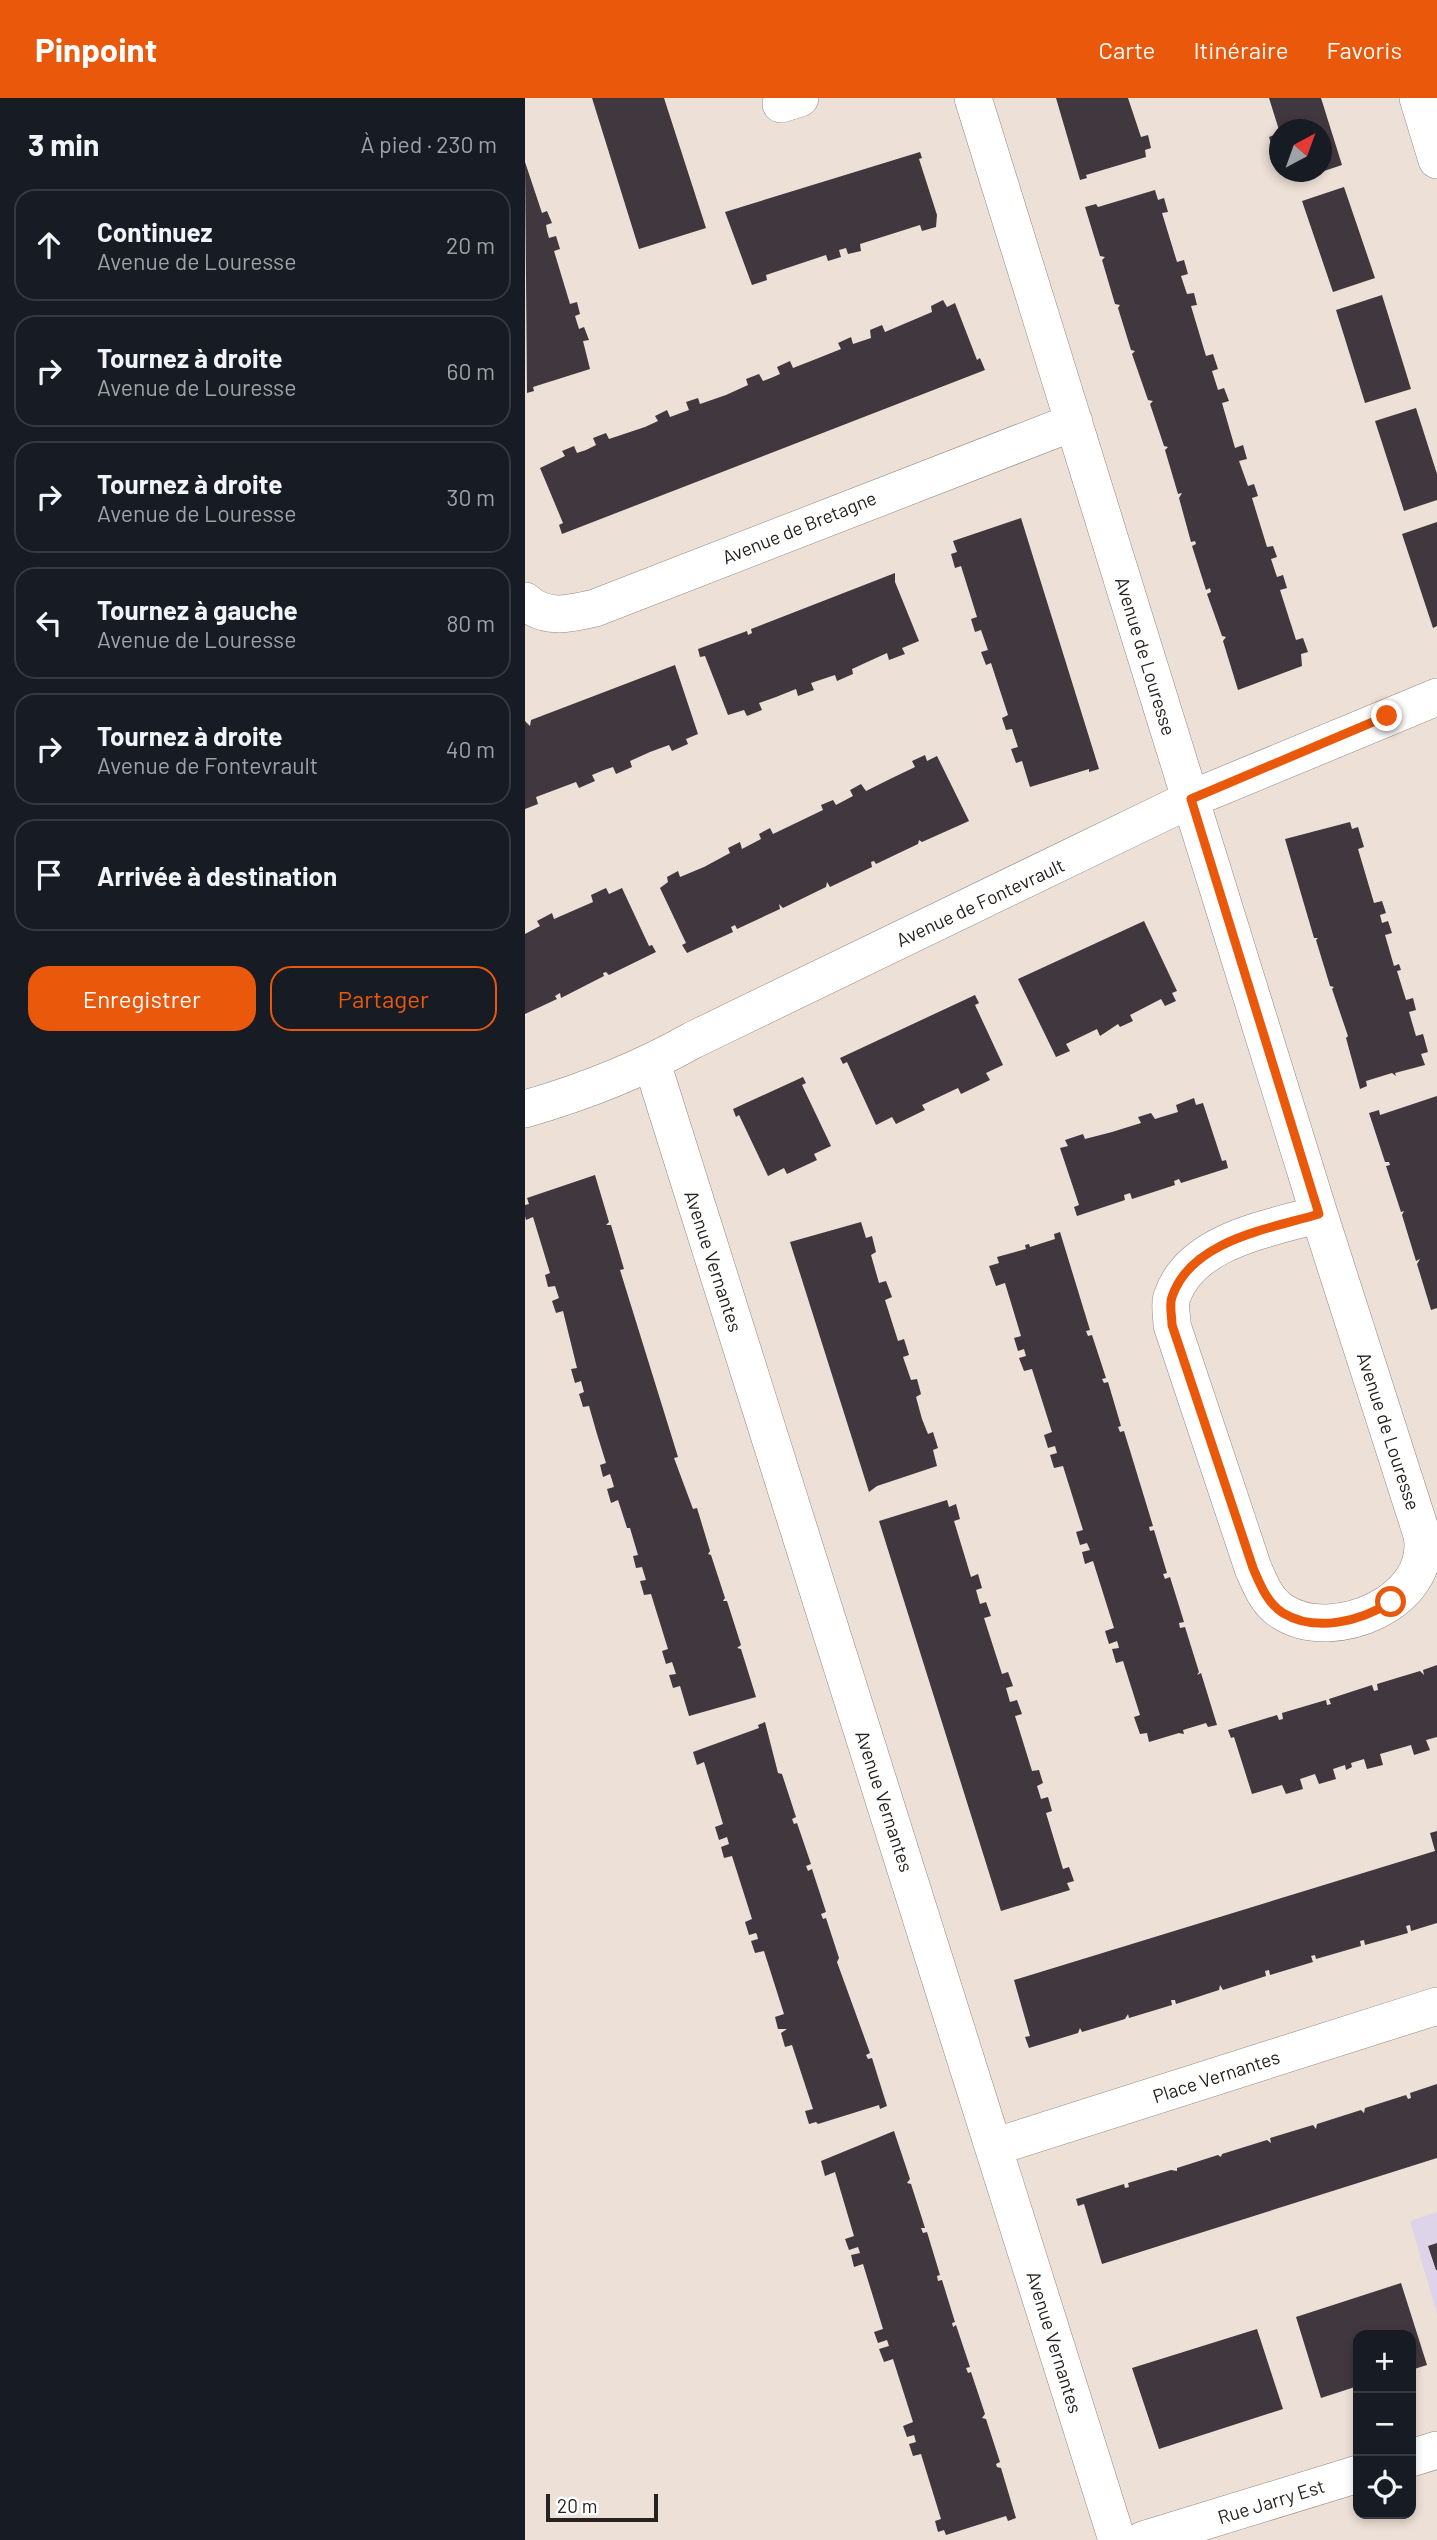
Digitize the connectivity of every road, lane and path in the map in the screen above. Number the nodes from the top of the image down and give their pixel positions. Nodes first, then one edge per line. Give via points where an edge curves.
1 (973, 98) edge
2 (1418, 98) edge
3 (1437, 160) edge
4 (1074, 422) junction
5 (525, 601) edge
6 (1437, 697) edge
7 (1191, 799) junction
8 (652, 1063) junction
9 (525, 1109) edge
10 (1319, 1214) junction
11 (1437, 2006) edge
12 (994, 2147) junction
13 (1437, 2450) edge
14 (1416, 2456) edge
15 (1353, 2476) edge
16 (1117, 2540) edge
17 (1143, 2540) edge

1 - 4 street, Avenue de Louresse
2 - 3 street
4 - 5 street, Avenue de Bretagne via 595,608 557,614 536,611
4 - 7 street, Avenue de Louresse
6 - 7 street, Avenue de Fontevrault
7 - 8 street, Avenue de Fontevrault
7 - 10 street, Avenue de Louresse
8 - 9 street, Avenue de Fontevrault
8 - 12 street, Avenue Vernantes
10 - 10 street, Avenue de Louresse via 1425,1549 1423,1563 1401,1595 1376,1612 1328,1623 1305,1622 1281,1612 1264,1593 1172,1325 1171,1299 1184,1275 1205,1255 1237,1239
11 - 12 street, Place Vernantes
12 - 16 street, Avenue Vernantes
13 - 14 street
15 - 17 street, Rue Jarry Est

